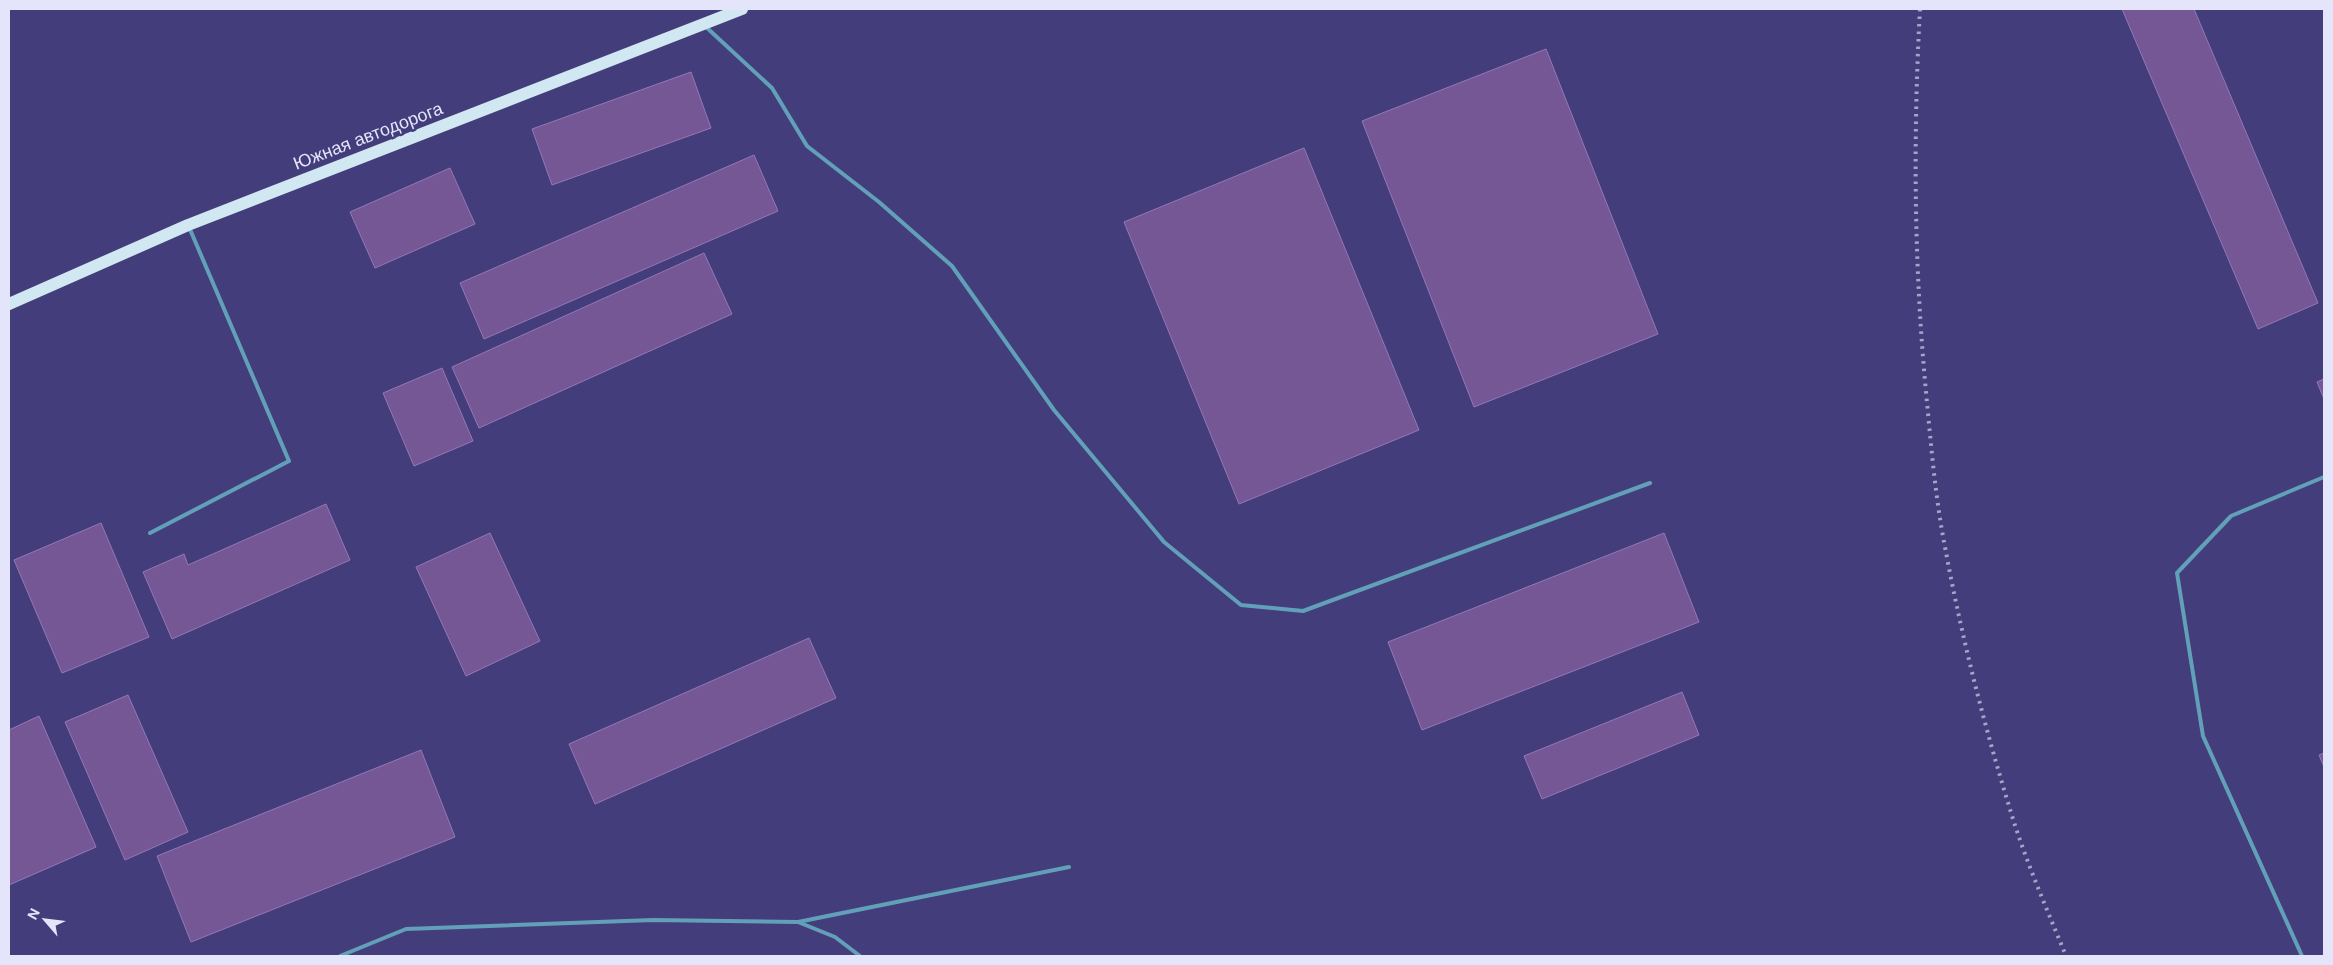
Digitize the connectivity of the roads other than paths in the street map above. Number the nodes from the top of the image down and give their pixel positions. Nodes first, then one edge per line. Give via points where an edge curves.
1 (742, 9) edge
2 (702, 24) junction
3 (188, 225) junction
4 (9, 304) edge
5 (2324, 478) edge
6 (1650, 483) dead end
7 (150, 533) dead end
8 (1069, 867) dead end
9 (798, 922) junction
10 (340, 956) edge
11 (860, 956) edge
12 (2302, 956) edge

1 - 2 main road, Южная автодорога
2 - 3 main road, Южная автодорога
2 - 6 lane via 772,88 807,146 879,202 952,266 1054,410 1164,542 1241,605 1303,612
3 - 4 main road, Южная автодорога
3 - 7 lane via 289,461
5 - 12 lane via 2231,516 2178,573 2203,736
8 - 9 lane
9 - 10 lane via 653,920 406,930
9 - 11 lane via 835,936

